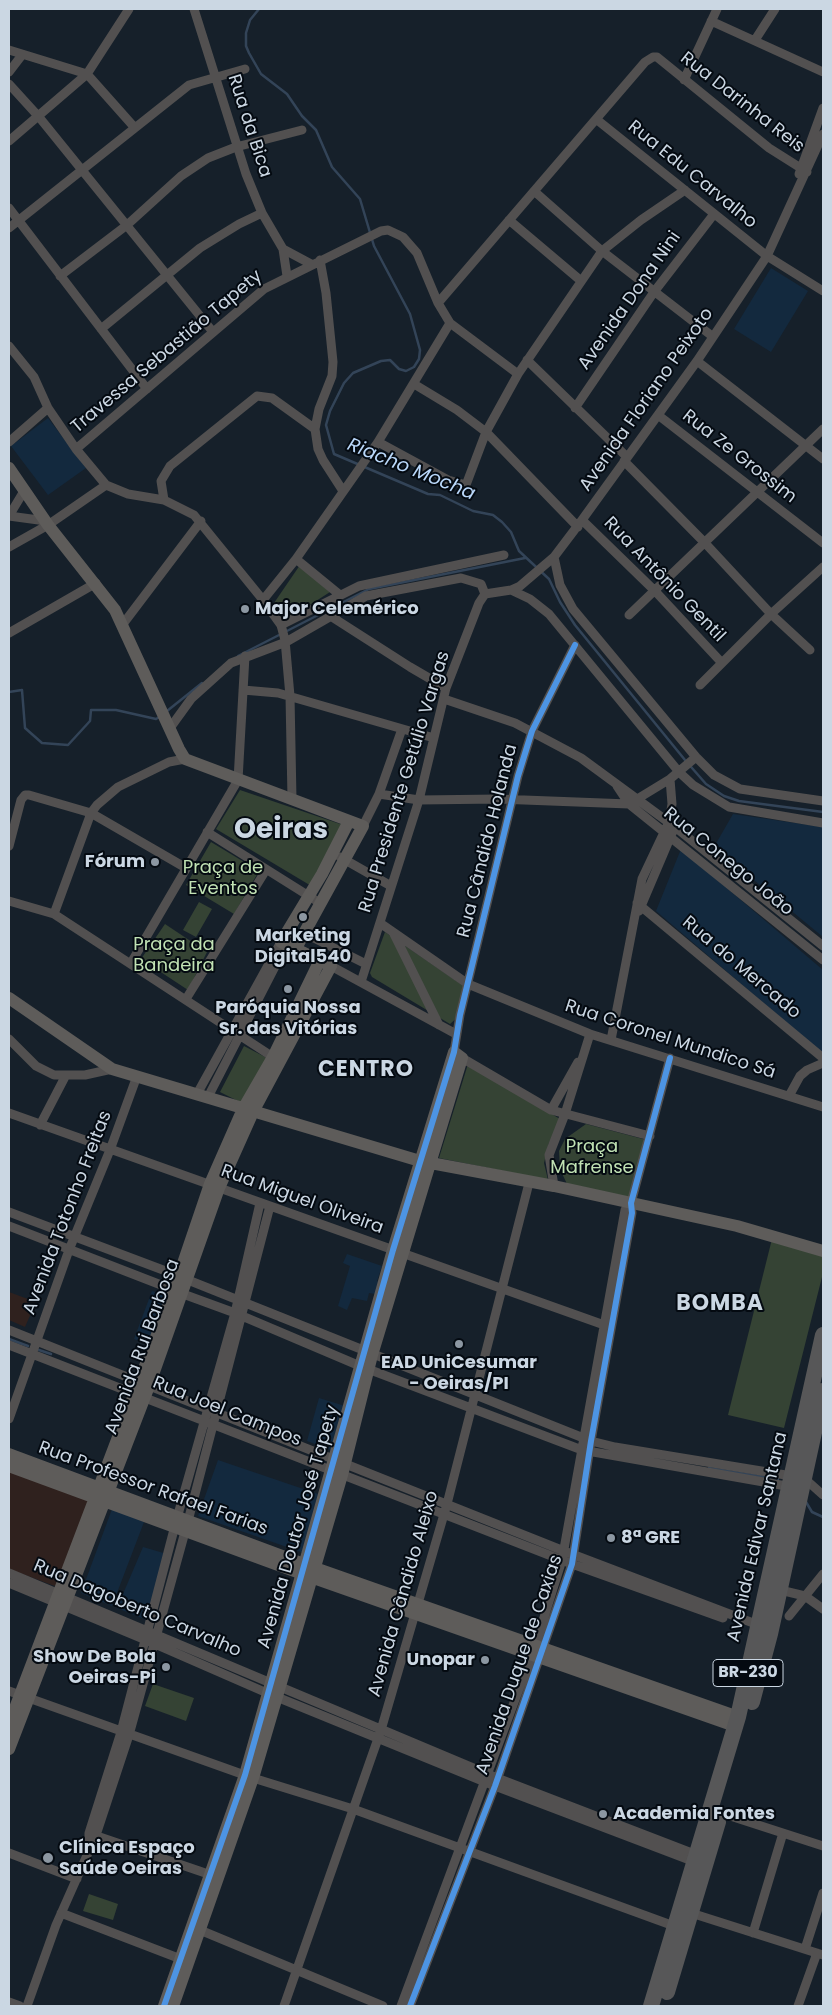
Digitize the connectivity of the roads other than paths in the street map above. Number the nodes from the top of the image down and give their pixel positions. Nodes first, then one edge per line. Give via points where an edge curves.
1 (130, 9) edge
2 (194, 9) edge
3 (717, 9) edge
4 (775, 9) edge
5 (711, 21) junction
6 (755, 40) junction
7 (9, 50) edge
8 (22, 55) junction
9 (245, 68) dead end
10 (9, 72) edge
11 (823, 72) edge
12 (87, 74) junction
13 (216, 76) junction
14 (684, 80) junction
15 (9, 84) edge
16 (823, 108) edge
17 (39, 117) junction
18 (596, 119) junction
19 (136, 128) junction
20 (302, 130) dead end
21 (823, 134) edge
22 (9, 141) edge
23 (236, 147) junction
24 (83, 171) junction
25 (804, 171) junction
26 (685, 190) junction
27 (534, 191) junction
28 (9, 208) edge
29 (262, 213) junction
30 (714, 214) junction
31 (18, 220) junction
32 (509, 220) junction
33 (127, 225) junction
34 (9, 228) edge
35 (283, 249) junction
36 (602, 251) junction
37 (767, 256) junction
38 (320, 260) junction
39 (311, 264) junction
40 (166, 274) junction
41 (60, 276) junction
42 (287, 276) junction
43 (580, 280) junction
44 (823, 291) edge
45 (654, 292) junction
46 (438, 303) junction
47 (450, 323) junction
48 (101, 329) junction
49 (213, 332) junction
50 (712, 336) junction
51 (9, 346) edge
52 (527, 360) junction
53 (696, 361) junction
54 (518, 374) junction
55 (414, 384) junction
56 (147, 389) junction
57 (48, 408) junction
58 (575, 408) junction
59 (658, 414) junction
60 (315, 429) junction
61 (823, 429) edge
62 (486, 432) junction
63 (9, 442) edge
64 (378, 442) junction
65 (807, 446) junction
66 (76, 449) junction
67 (625, 459) junction
68 (823, 459) edge
69 (9, 468) edge
70 (106, 485) junction
71 (24, 491) junction
72 (343, 491) junction
73 (759, 492) junction
74 (164, 500) junction
75 (9, 516) edge
76 (201, 521) junction
77 (47, 523) junction
78 (580, 524) junction
79 (705, 543) junction
80 (823, 543) edge
81 (9, 547) edge
82 (504, 555) dead end
83 (554, 557) junction
84 (296, 559) junction
85 (823, 567) edge
86 (96, 583) junction
87 (511, 590) junction
88 (655, 591) junction
89 (485, 594) junction
90 (340, 595) junction
91 (264, 600) junction
92 (771, 614) junction
93 (629, 615) dead end
94 (332, 617) junction
95 (123, 624) junction
96 (281, 628) junction
97 (9, 633) edge
98 (285, 641) junction
99 (575, 645) junction
100 (810, 650) dead end
101 (245, 656) junction
102 (722, 663) junction
103 (700, 685) dead end
104 (446, 688) junction
105 (243, 690) junction
106 (290, 696) junction
107 (444, 700) junction
108 (168, 726) junction
109 (402, 729) junction
110 (532, 731) junction
111 (434, 738) junction
112 (695, 758) junction
113 (185, 759) junction
114 (680, 771) junction
115 (670, 779) junction
116 (238, 780) junction
117 (617, 786) junction
118 (380, 794) junction
119 (292, 799) junction
120 (638, 799) junction
121 (419, 800) junction
122 (510, 800) junction
123 (823, 801) edge
124 (629, 804) junction
125 (91, 813) junction
126 (349, 821) junction
127 (823, 823) edge
128 (672, 825) junction
129 (363, 826) junction
130 (207, 832) junction
131 (668, 834) junction
132 (9, 842) edge
133 (333, 853) junction
134 (344, 860) junction
135 (186, 868) junction
136 (266, 870) junction
137 (391, 886) junction
138 (308, 896) junction
139 (9, 902) edge
140 (320, 903) junction
141 (640, 905) junction
142 (54, 914) junction
143 (787, 917) junction
144 (380, 923) junction
145 (780, 926) junction
146 (393, 932) junction
147 (304, 933) junction
148 (288, 942) junction
149 (823, 946) edge
150 (823, 960) edge
151 (131, 963) junction
152 (325, 963) junction
153 (366, 964) junction
154 (361, 982) junction
155 (468, 984) junction
156 (9, 998) edge
157 (186, 999) junction
158 (439, 1025) junction
159 (236, 1033) junction
160 (456, 1034) junction
161 (590, 1034) junction
162 (9, 1039) edge
163 (611, 1040) junction
164 (586, 1046) junction
165 (458, 1055) junction
166 (670, 1058) junction
167 (823, 1058) edge
168 (276, 1059) junction
169 (823, 1063) edge
170 (112, 1069) junction
171 (66, 1075) junction
172 (137, 1076) junction
173 (202, 1096) junction
174 (789, 1096) junction
175 (823, 1107) edge
176 (248, 1110) junction
177 (551, 1110) junction
178 (9, 1113) edge
179 (565, 1114) junction
180 (40, 1124) junction
181 (650, 1136) junction
182 (110, 1150) junction
183 (425, 1162) junction
184 (529, 1183) junction
185 (215, 1186) junction
186 (554, 1186) junction
187 (260, 1203) junction
188 (631, 1203) junction
189 (270, 1206) junction
190 (9, 1212) edge
191 (9, 1226) edge
192 (74, 1237) junction
193 (68, 1250) junction
194 (823, 1251) edge
195 (398, 1252) junction
196 (183, 1278) junction
197 (502, 1290) junction
198 (179, 1292) junction
199 (242, 1301) junction
200 (238, 1315) junction
201 (603, 1324) junction
202 (612, 1328) junction
203 (9, 1330) edge
204 (823, 1335) edge
205 (37, 1341) junction
206 (9, 1345) edge
207 (369, 1353) junction
208 (32, 1354) junction
209 (365, 1368) junction
210 (141, 1390) junction
211 (823, 1391) edge
212 (474, 1395) junction
213 (471, 1408) junction
214 (213, 1411) junction
215 (9, 1418) edge
216 (209, 1422) junction
217 (588, 1440) junction
218 (586, 1451) junction
219 (9, 1454) edge
220 (9, 1466) edge
221 (338, 1467) junction
222 (800, 1483) junction
223 (101, 1494) junction
224 (823, 1494) edge
225 (445, 1509) junction
226 (181, 1524) junction
227 (563, 1556) junction
228 (572, 1559) junction
229 (308, 1570) junction
230 (9, 1573) edge
231 (823, 1574) edge
232 (9, 1584) edge
233 (780, 1590) junction
234 (805, 1596) junction
235 (61, 1599) junction
236 (416, 1609) junction
237 (823, 1609) edge
238 (789, 1616) dead end
239 (764, 1630) junction
240 (153, 1632) junction
241 (150, 1642) junction
242 (538, 1652) junction
243 (273, 1690) junction
244 (19, 1694) edge
245 (736, 1722) junction
246 (9, 1724) edge
247 (125, 1733) junction
248 (380, 1734) junction
249 (9, 1749) edge
250 (249, 1776) junction
251 (486, 1778) junction
252 (496, 1782) junction
253 (353, 1809) junction
254 (721, 1813) junction
255 (783, 1833) junction
256 (93, 1834) junction
257 (823, 1846) edge
258 (465, 1850) junction
259 (9, 1853) edge
260 (696, 1859) junction
261 (214, 1877) junction
262 (77, 1880) junction
263 (823, 1895) edge
264 (61, 1913) junction
265 (691, 1913) junction
266 (674, 1926) junction
267 (196, 1929) junction
268 (752, 1933) junction
269 (805, 1949) junction
270 (820, 1954) edge
271 (184, 1961) junction
272 (297, 1970) junction
273 (666, 1976) junction
274 (9, 2002) edge
275 (20, 2006) edge
276 (27, 2006) edge
277 (164, 2006) edge
278 (173, 2006) edge
279 (284, 2006) edge
280 (383, 2006) edge
281 (401, 2006) edge
282 (410, 2006) edge
283 (651, 2006) edge
284 (662, 2006) edge
285 (798, 2006) edge

1 - 12 street
2 - 13 street, Rua da Bica
3 - 5 street
4 - 6 street
5 - 6 street
5 - 14 street
6 - 11 street
7 - 8 street
8 - 10 street
8 - 12 street
9 - 13 street
12 - 17 street
12 - 19 street
13 - 19 street via 189,85
13 - 23 street, Rua da Bica
14 - 18 street, Rua Darinha Reis via 653,57 645,62
14 - 25 street, Rua Darinha Reis via 769,148
15 - 17 street
16 - 25 street, Avenida Floriano Peixoto
17 - 22 street
17 - 24 street
18 - 26 street, Rua Edu Carvalho
18 - 27 street
19 - 24 street
20 - 23 street
21 - 25 street, Avenida Floriano Peixoto
23 - 29 street, Rua da Bica
23 - 33 street via 208,158 181,176
24 - 31 street
24 - 33 street
25 - 37 street, Avenida Floriano Peixoto
26 - 30 street, Rua Edu Carvalho
26 - 36 street
27 - 32 street
27 - 36 street
28 - 31 street
29 - 35 street, Rua da Bica
29 - 40 street via 220,235
30 - 37 street, Rua Edu Carvalho
30 - 45 street, Avenida Dona Nini
31 - 34 street
31 - 41 street
32 - 43 street
32 - 46 street
33 - 40 street
33 - 41 street
35 - 39 street
35 - 42 street, Rua da Bica
36 - 43 street
36 - 45 street
37 - 44 street, Rua Edu Carvalho
37 - 50 street, Avenida Floriano Peixoto
38 - 39 street, Travessa Sebastião Tapety
38 - 46 street, Travessa Sebastião Tapety via 359,240 388,230 403,237 417,253
38 - 60 street via 333,362 332,376
39 - 42 street, Travessa Sebastião Tapety
40 - 48 street
40 - 49 street
41 - 48 street
42 - 49 street, Travessa Sebastião Tapety via 258,293
43 - 52 street
45 - 50 street
45 - 58 street, Avenida Dona Nini
46 - 47 street
47 - 54 street
47 - 55 street
48 - 56 street
49 - 56 street, Travessa Sebastião Tapety
50 - 53 street, Avenida Floriano Peixoto
51 - 57 street via 34,377
52 - 54 street
52 - 58 street
53 - 59 street, Avenida Floriano Peixoto
53 - 65 street
54 - 62 street
55 - 62 street, Rua Antônio Gentil
55 - 64 street
56 - 66 street, Travessa Sebastião Tapety
57 - 63 street
57 - 66 street
58 - 67 street
59 - 67 street, Avenida Floriano Peixoto
59 - 73 street, Rua Ze Grossim
60 - 72 street via 323,460
60 - 74 street via 272,398 257,396 170,466 161,481
61 - 65 street
62 - 64 street via 466,485 441,476
62 - 78 street, Rua Antônio Gentil
64 - 72 street
65 - 68 street
65 - 73 street
66 - 70 street
67 - 78 street, Avenida Floriano Peixoto
67 - 79 street
69 - 71 main road
70 - 74 street via 128,494
70 - 77 street
71 - 75 street
71 - 77 main road
72 - 84 street
73 - 79 street
73 - 80 street, Rua Ze Grossim
74 - 76 street via 187,510
75 - 77 street
76 - 91 street
76 - 95 street
77 - 81 street
77 - 86 main road
78 - 83 street, Avenida Floriano Peixoto
78 - 88 street, Rua Antônio Gentil
79 - 88 street
79 - 92 street
82 - 90 street via 374,582
83 - 87 street, Avenida Floriano Peixoto
83 - 112 street via 560,585 573,609
84 - 90 street
84 - 91 street
85 - 92 street
86 - 95 main road
86 - 97 street
87 - 89 street, Avenida Floriano Peixoto
87 - 99 street via 538,605
88 - 93 street
88 - 102 street, Rua Antônio Gentil
89 - 94 street via 481,584 461,578 372,594
89 - 104 street, Rua Presidente Getúlio Vargas
90 - 96 street
91 - 96 street
92 - 100 street
92 - 102 street
94 - 98 street
94 - 104 street
95 - 108 main road
96 - 98 street
98 - 101 street
98 - 106 street
99 - 110 street, Rua Cândido Holanda
99 - 114 street
101 - 105 street
101 - 108 street via 206,682
102 - 103 street
104 - 107 street, Rua Presidente Getúlio Vargas
105 - 106 street
105 - 116 street
106 - 109 street
106 - 119 street
107 - 110 street, Rua Conego João via 495,715
107 - 111 street, Rua Presidente Getúlio Vargas
108 - 113 main road
109 - 111 street
109 - 118 street
110 - 117 street, Rua Conego João via 581,758
110 - 122 street, Rua Cândido Holanda
111 - 121 street, Rua Presidente Getúlio Vargas
112 - 114 street
112 - 123 street via 714,775 740,789
113 - 116 main road
113 - 125 street via 155,768 109,792
114 - 115 street
114 - 127 street via 707,796 729,807
115 - 120 street
115 - 128 street
116 - 119 main road
116 - 130 street
117 - 120 street, Rua Conego João
117 - 124 street, Rua Conego João
118 - 121 street
118 - 129 street
119 - 126 main road
120 - 124 street
120 - 128 street, Rua Conego João
121 - 122 street
121 - 137 street, Rua Presidente Getúlio Vargas
122 - 124 street
122 - 155 street, Rua Cândido Holanda
124 - 131 street, Rua Conego João
125 - 132 street via 26,795 19,804
125 - 135 street
125 - 142 street
126 - 129 main road
126 - 133 main road
128 - 131 street
128 - 143 street, Rua Conego João
129 - 134 main road
130 - 135 street
130 - 136 street
131 - 141 street via 644,872
131 - 145 street, Rua Conego João
133 - 134 street
133 - 138 main road
134 - 137 street
134 - 140 main road
135 - 151 street
136 - 138 street
136 - 157 street
137 - 144 street, Rua Presidente Getúlio Vargas
138 - 140 street
138 - 148 main road
139 - 142 street
140 - 147 main road
141 - 163 street
141 - 167 street, Rua do Mercado
142 - 151 street
143 - 145 street
143 - 149 street, Rua Conego João
144 - 146 street, Rua Coronel Mundico Sá
144 - 153 street, Rua Presidente Getúlio Vargas
145 - 150 street, Rua Conego João
146 - 155 street, Rua Coronel Mundico Sá
146 - 158 street
147 - 148 main road
147 - 153 street
148 - 152 main road
148 - 159 street
151 - 157 street
152 - 154 street
152 - 168 main road, Avenida Rui Barbosa
153 - 154 street, Rua Presidente Getúlio Vargas
154 - 158 street
155 - 160 street, Rua Cândido Holanda
155 - 161 street, Rua Coronel Mundico Sá
156 - 170 main road
157 - 159 street
158 - 160 street
159 - 168 street
159 - 173 street
160 - 165 street, Rua Cândido Holanda
161 - 163 street, Rua Coronel Mundico Sá
161 - 164 street
162 - 171 street via 45,1072 54,1076
163 - 166 street, Rua Coronel Mundico Sá
164 - 177 street
164 - 179 street
165 - 177 street
165 - 183 main road, Avenida Doutor José Tapety
166 - 174 street, Rua Coronel Mundico Sá
166 - 181 street
168 - 176 main road, Avenida Rui Barbosa
169 - 174 street via 800,1076
170 - 171 street
170 - 172 main road
171 - 180 street
172 - 173 main road
172 - 182 street, Avenida Totonho Freitas
173 - 176 main road
174 - 175 street, Rua Coronel Mundico Sá
176 - 183 main road
176 - 185 main road, Avenida Rui Barbosa
177 - 179 street
178 - 180 street, Rua Miguel Oliveira
179 - 181 street
179 - 186 street via 549,1155
180 - 182 street, Rua Miguel Oliveira
181 - 188 street
182 - 185 street, Rua Miguel Oliveira
182 - 192 street, Avenida Totonho Freitas
183 - 184 main road
183 - 195 main road, Avenida Doutor José Tapety
184 - 186 main road
184 - 197 street, Avenida Cândido Aleixo
185 - 187 street, Rua Miguel Oliveira
185 - 196 main road, Avenida Rui Barbosa
186 - 188 main road
187 - 189 street, Rua Miguel Oliveira
187 - 199 street
188 - 194 main road via 746,1228
188 - 201 street, Avenida Duque de Caxias via 625,1210
188 - 202 street, Avenida Duque de Caxias
189 - 195 street, Rua Miguel Oliveira
189 - 199 street
190 - 192 street
191 - 193 street
192 - 193 street, Avenida Totonho Freitas
192 - 196 street
193 - 198 street
193 - 205 street, Avenida Totonho Freitas
195 - 197 street, Rua Miguel Oliveira
195 - 207 main road, Avenida Doutor José Tapety
196 - 198 main road, Avenida Rui Barbosa
196 - 199 street
197 - 201 street, Rua Miguel Oliveira
197 - 212 street, Avenida Cândido Aleixo
198 - 200 street
198 - 210 main road, Avenida Rui Barbosa
199 - 200 street
199 - 207 street
200 - 209 street
200 - 214 street
201 - 202 street, Rua Miguel Oliveira
201 - 217 street, Avenida Duque de Caxias
202 - 217 street, Avenida Duque de Caxias
203 - 205 street, Rua Joel Campos
204 - 222 highway, Avenida Edivar Santana / BR-230
205 - 208 street, Avenida Totonho Freitas
205 - 210 street, Rua Joel Campos
206 - 208 street, Rua Joel Campos
207 - 209 main road, Avenida Doutor José Tapety
207 - 212 street
208 - 210 street, Rua Joel Campos
208 - 215 street, Avenida Totonho Freitas
209 - 213 street
209 - 221 main road, Avenida Doutor José Tapety
210 - 214 street, Rua Joel Campos
210 - 216 street, Rua Joel Campos
210 - 223 main road, Avenida Rui Barbosa
211 - 222 highway, Avenida Edivar Santana / BR-230
212 - 213 street, Avenida Cândido Aleixo
212 - 217 street
213 - 218 street
213 - 225 street, Avenida Cândido Aleixo
214 - 216 street
214 - 221 street, Rua Joel Campos
216 - 221 street, Rua Joel Campos
216 - 226 street
217 - 218 street, Avenida Duque de Caxias
217 - 222 street
218 - 222 street
218 - 227 street, Avenida Duque de Caxias
218 - 228 street, Avenida Duque de Caxias
219 - 223 main road, Rua Professor Rafael Farias
220 - 223 main road, Rua Professor Rafael Farias
221 - 225 street, Rua Joel Campos
221 - 229 main road, Avenida Doutor José Tapety
222 - 224 street
222 - 233 highway, Avenida Edivar Santana / BR-230
222 - 239 highway, Avenida Edivar Santana / BR-230
223 - 226 main road, Rua Professor Rafael Farias
223 - 235 main road, Avenida Rui Barbosa
225 - 227 street, Rua Joel Campos
225 - 236 street, Avenida Cândido Aleixo
226 - 229 main road, Rua Professor Rafael Farias
226 - 240 street
227 - 228 street, Rua Joel Campos
227 - 242 street, Avenida Duque de Caxias
228 - 239 street, Rua Joel Campos
228 - 242 street, Avenida Duque de Caxias
229 - 236 main road, Rua Professor Rafael Farias
229 - 243 main road, Avenida Doutor José Tapety
230 - 235 street, Rua Dagoberto Carvalho
231 - 234 street
232 - 235 street, Rua Dagoberto Carvalho
233 - 234 street
233 - 239 highway, Avenida Edivar Santana / BR-230
234 - 237 street
234 - 238 street
235 - 240 street, Rua Dagoberto Carvalho
235 - 241 street, Rua Dagoberto Carvalho
235 - 244 main road, Avenida Rui Barbosa
236 - 242 main road, Rua Professor Rafael Farias
236 - 248 street, Avenida Cândido Aleixo
239 - 245 highway, Avenida Edivar Santana / BR-230
239 - 254 highway, Avenida Edivar Santana / BR-230
240 - 241 street
240 - 243 street, Rua Dagoberto Carvalho
241 - 243 street, Rua Dagoberto Carvalho
241 - 247 street
242 - 245 main road, Rua Professor Rafael Farias
242 - 251 street, Avenida Duque de Caxias
242 - 252 street, Avenida Duque de Caxias
243 - 248 street, Rua Dagoberto Carvalho
243 - 250 main road, Avenida Doutor José Tapety
244 - 246 main road, Avenida Rui Barbosa
244 - 247 street
244 - 249 main road, Avenida Rui Barbosa
245 - 260 highway, Avenida Edivar Santana / BR-230
247 - 250 street
247 - 256 street
248 - 251 street, Rua Dagoberto Carvalho
248 - 253 street, Avenida Cândido Aleixo
250 - 253 street
250 - 261 main road, Avenida Doutor José Tapety
251 - 252 street, Rua Dagoberto Carvalho
251 - 258 street, Avenida Duque de Caxias
252 - 258 street, Avenida Duque de Caxias
252 - 260 street, Rua Dagoberto Carvalho
253 - 258 street
253 - 272 street, Avenida Cândido Aleixo
254 - 255 street
254 - 265 highway, Avenida Edivar Santana / BR-230
255 - 257 street
255 - 268 street
256 - 261 street
256 - 262 street
258 - 266 street
258 - 281 street, Avenida Duque de Caxias
258 - 282 street, Avenida Duque de Caxias
259 - 262 street
260 - 266 highway, Avenida Edivar Santana / BR-230
261 - 267 main road, Avenida Doutor José Tapety
262 - 264 street
263 - 269 street
264 - 271 street
264 - 276 street
265 - 268 street
265 - 273 highway, Avenida Edivar Santana / BR-230
266 - 273 highway, Avenida Edivar Santana / BR-230
267 - 271 main road, Avenida Doutor José Tapety
267 - 272 street
268 - 269 street
269 - 270 street
270 - 285 street
271 - 277 main road, Avenida Doutor José Tapety
271 - 278 main road, Avenida Doutor José Tapety
272 - 279 street, Avenida Cândido Aleixo
272 - 280 street
273 - 283 highway, Avenida Edivar Santana / BR-230
273 - 284 highway, Avenida Edivar Santana / BR-230
274 - 275 street

